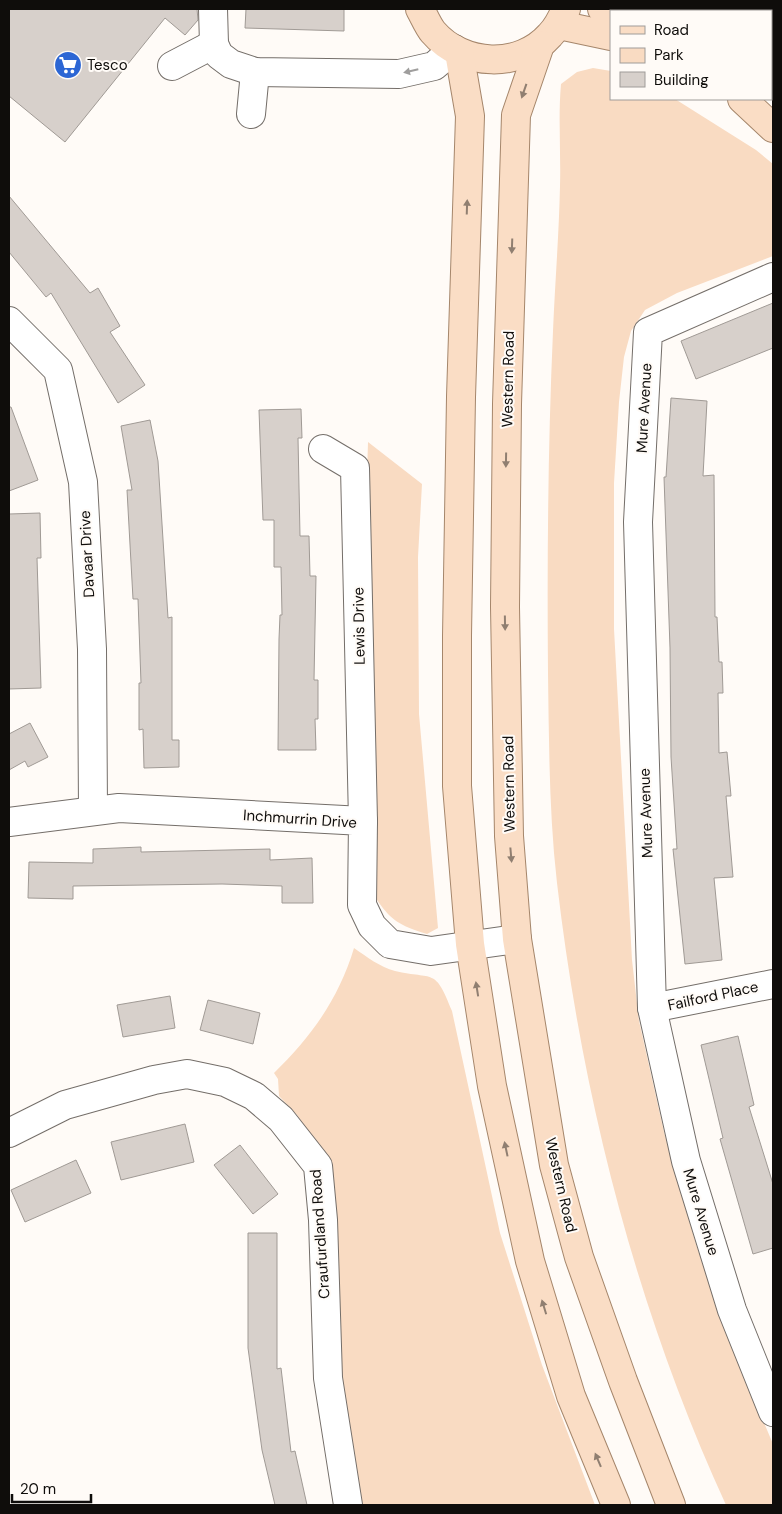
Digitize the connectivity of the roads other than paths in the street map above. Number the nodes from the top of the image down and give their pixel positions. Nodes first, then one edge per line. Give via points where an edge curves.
1 (213, 9) edge
2 (420, 9) edge
3 (562, 17) edge
4 (610, 36) edge
5 (214, 44) junction
6 (540, 45) junction
7 (456, 51) junction
8 (172, 66) dead end
9 (255, 72) junction
10 (743, 100) edge
11 (251, 114) dead end
12 (773, 128) edge
13 (773, 277) edge
14 (9, 321) edge
15 (323, 448) dead end
16 (93, 811) junction
17 (363, 821) junction
18 (9, 822) edge
19 (518, 939) junction
20 (470, 944) junction
21 (773, 984) edge
22 (652, 1008) junction
23 (9, 1133) edge
24 (773, 1409) edge
25 (348, 1505) edge
26 (616, 1505) edge
27 (671, 1505) edge

1 - 5 street
2 - 7 main road via 433,32
3 - 4 main road
3 - 6 main road
5 - 8 street
5 - 9 street via 219,55 231,64
6 - 7 main road via 525,53 500,59 475,58
6 -> 19 main road, Western Road via 516,115 507,404 505,607 509,826
7 -> 9 street via 434,66 399,74
20 -> 7 main road via 457,786 460,417 470,116
9 - 11 street
10 - 12 main road
13 - 22 street, Mure Avenue via 648,332 638,522
14 - 16 street, Davaar Drive via 58,370 83,482 92,649
15 - 17 street, Lewis Drive via 355,468
16 - 17 street, Inchmurrin Drive via 119,808
16 - 18 street, Inchmurrin Drive
17 - 20 street, Inchmurrin Drive via 362,905 372,926 390,944 431,951
19 - 20 street, Inchmurrin Drive
19 - 27 main road, Western Road via 556,1175 579,1258
26 -> 20 main road via 571,1396 530,1261 492,1086
21 - 22 street, Failford Place
22 - 24 street, Mure Avenue via 686,1161 732,1310
23 - 25 street, Craufurdland Road via 65,1104 187,1074 225,1082 254,1096 281,1119 318,1166 328,1378

